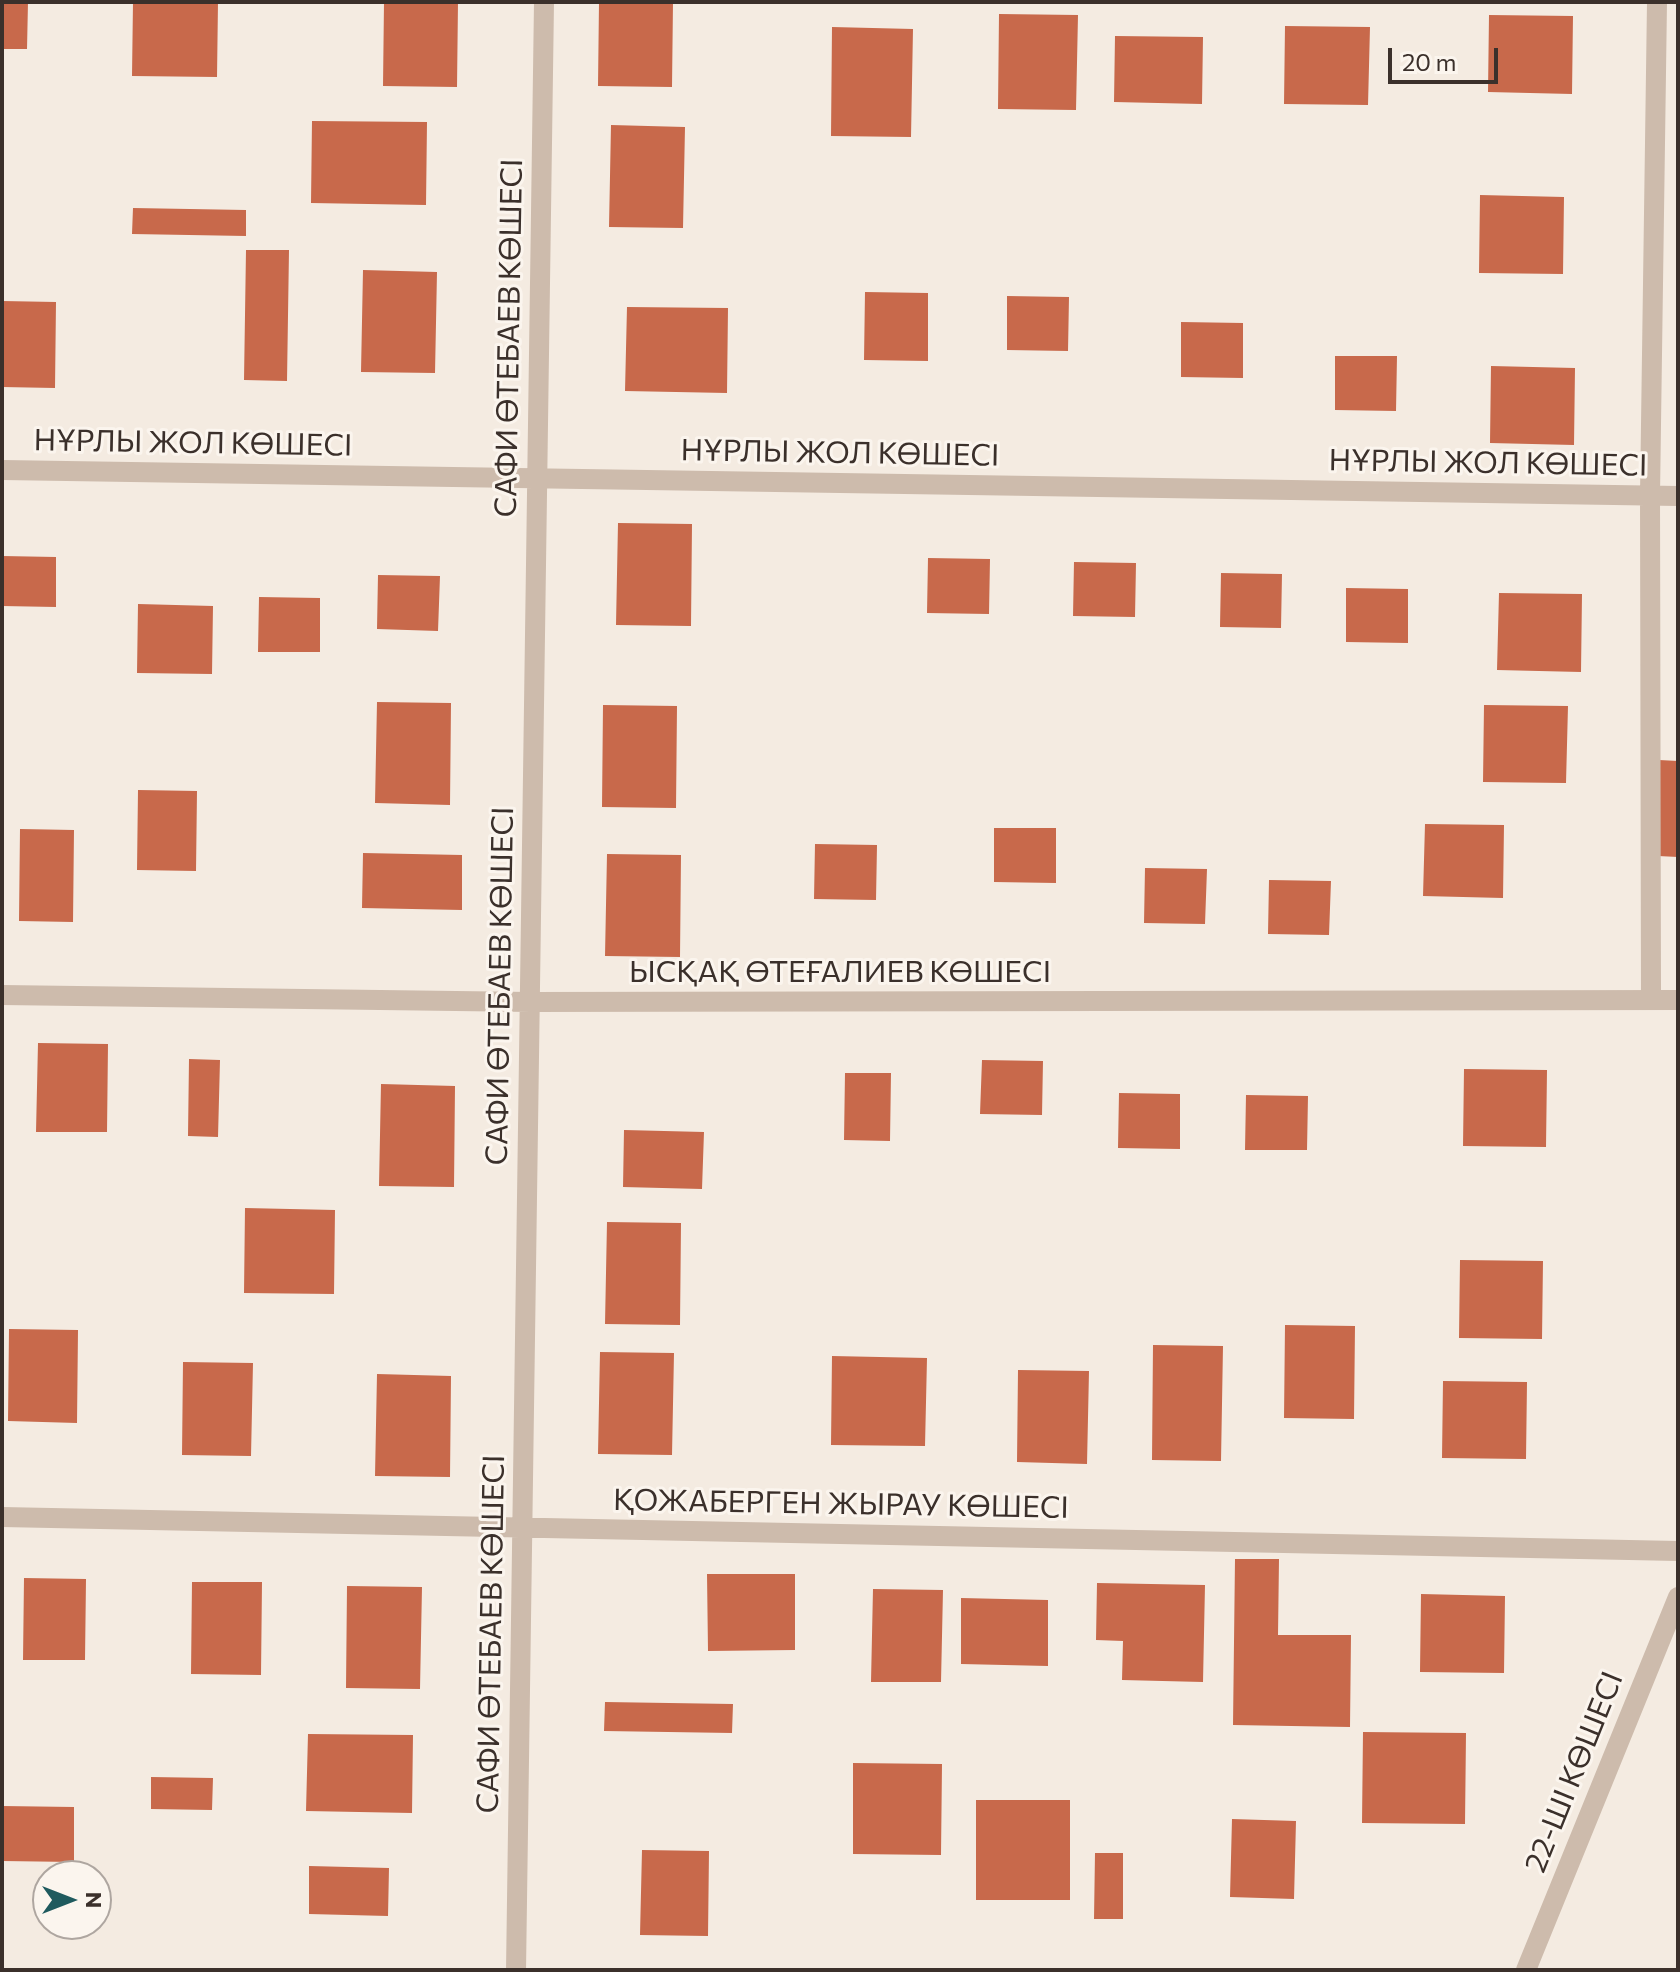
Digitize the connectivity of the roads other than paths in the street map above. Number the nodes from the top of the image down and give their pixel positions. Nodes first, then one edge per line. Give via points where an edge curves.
1 (544, 2) edge
2 (1657, 2) edge
3 (2, 470) edge
4 (537, 478) junction
5 (1650, 495) junction
6 (1678, 496) edge
7 (2, 995) edge
8 (1651, 1000) junction
9 (1678, 1000) edge
10 (531, 1002) junction
11 (2, 1517) edge
12 (522, 1527) junction
13 (1678, 1551) edge
14 (1678, 1597) edge
15 (516, 1970) edge
16 (1526, 1970) edge

1 - 4 street, САФИ ӨТЕБАЕВ КӨШЕСІ
2 - 5 street
3 - 4 street, НҰРЛЫ ЖОЛ КӨШЕСІ
4 - 5 street, НҰРЛЫ ЖОЛ КӨШЕСІ
4 - 10 street, САФИ ӨТЕБАЕВ КӨШЕСІ
5 - 6 street, НҰРЛЫ ЖОЛ КӨШЕСІ
5 - 8 street
7 - 10 street, ЫСҚАҚ ӨТЕҒАЛИЕВ КӨШЕСІ
8 - 9 street, ЫСҚАҚ ӨТЕҒАЛИЕВ КӨШЕСІ
8 - 10 street, ЫСҚАҚ ӨТЕҒАЛИЕВ КӨШЕСІ
10 - 12 street, САФИ ӨТЕБАЕВ КӨШЕСІ
11 - 12 street, ҚОЖАБЕРГЕН ЖЫРАУ КӨШЕСІ
12 - 13 street, ҚОЖАБЕРГЕН ЖЫРАУ КӨШЕСІ
12 - 15 street, САФИ ӨТЕБАЕВ КӨШЕСІ
14 - 16 street, 22-ШІ КӨШЕСІ

